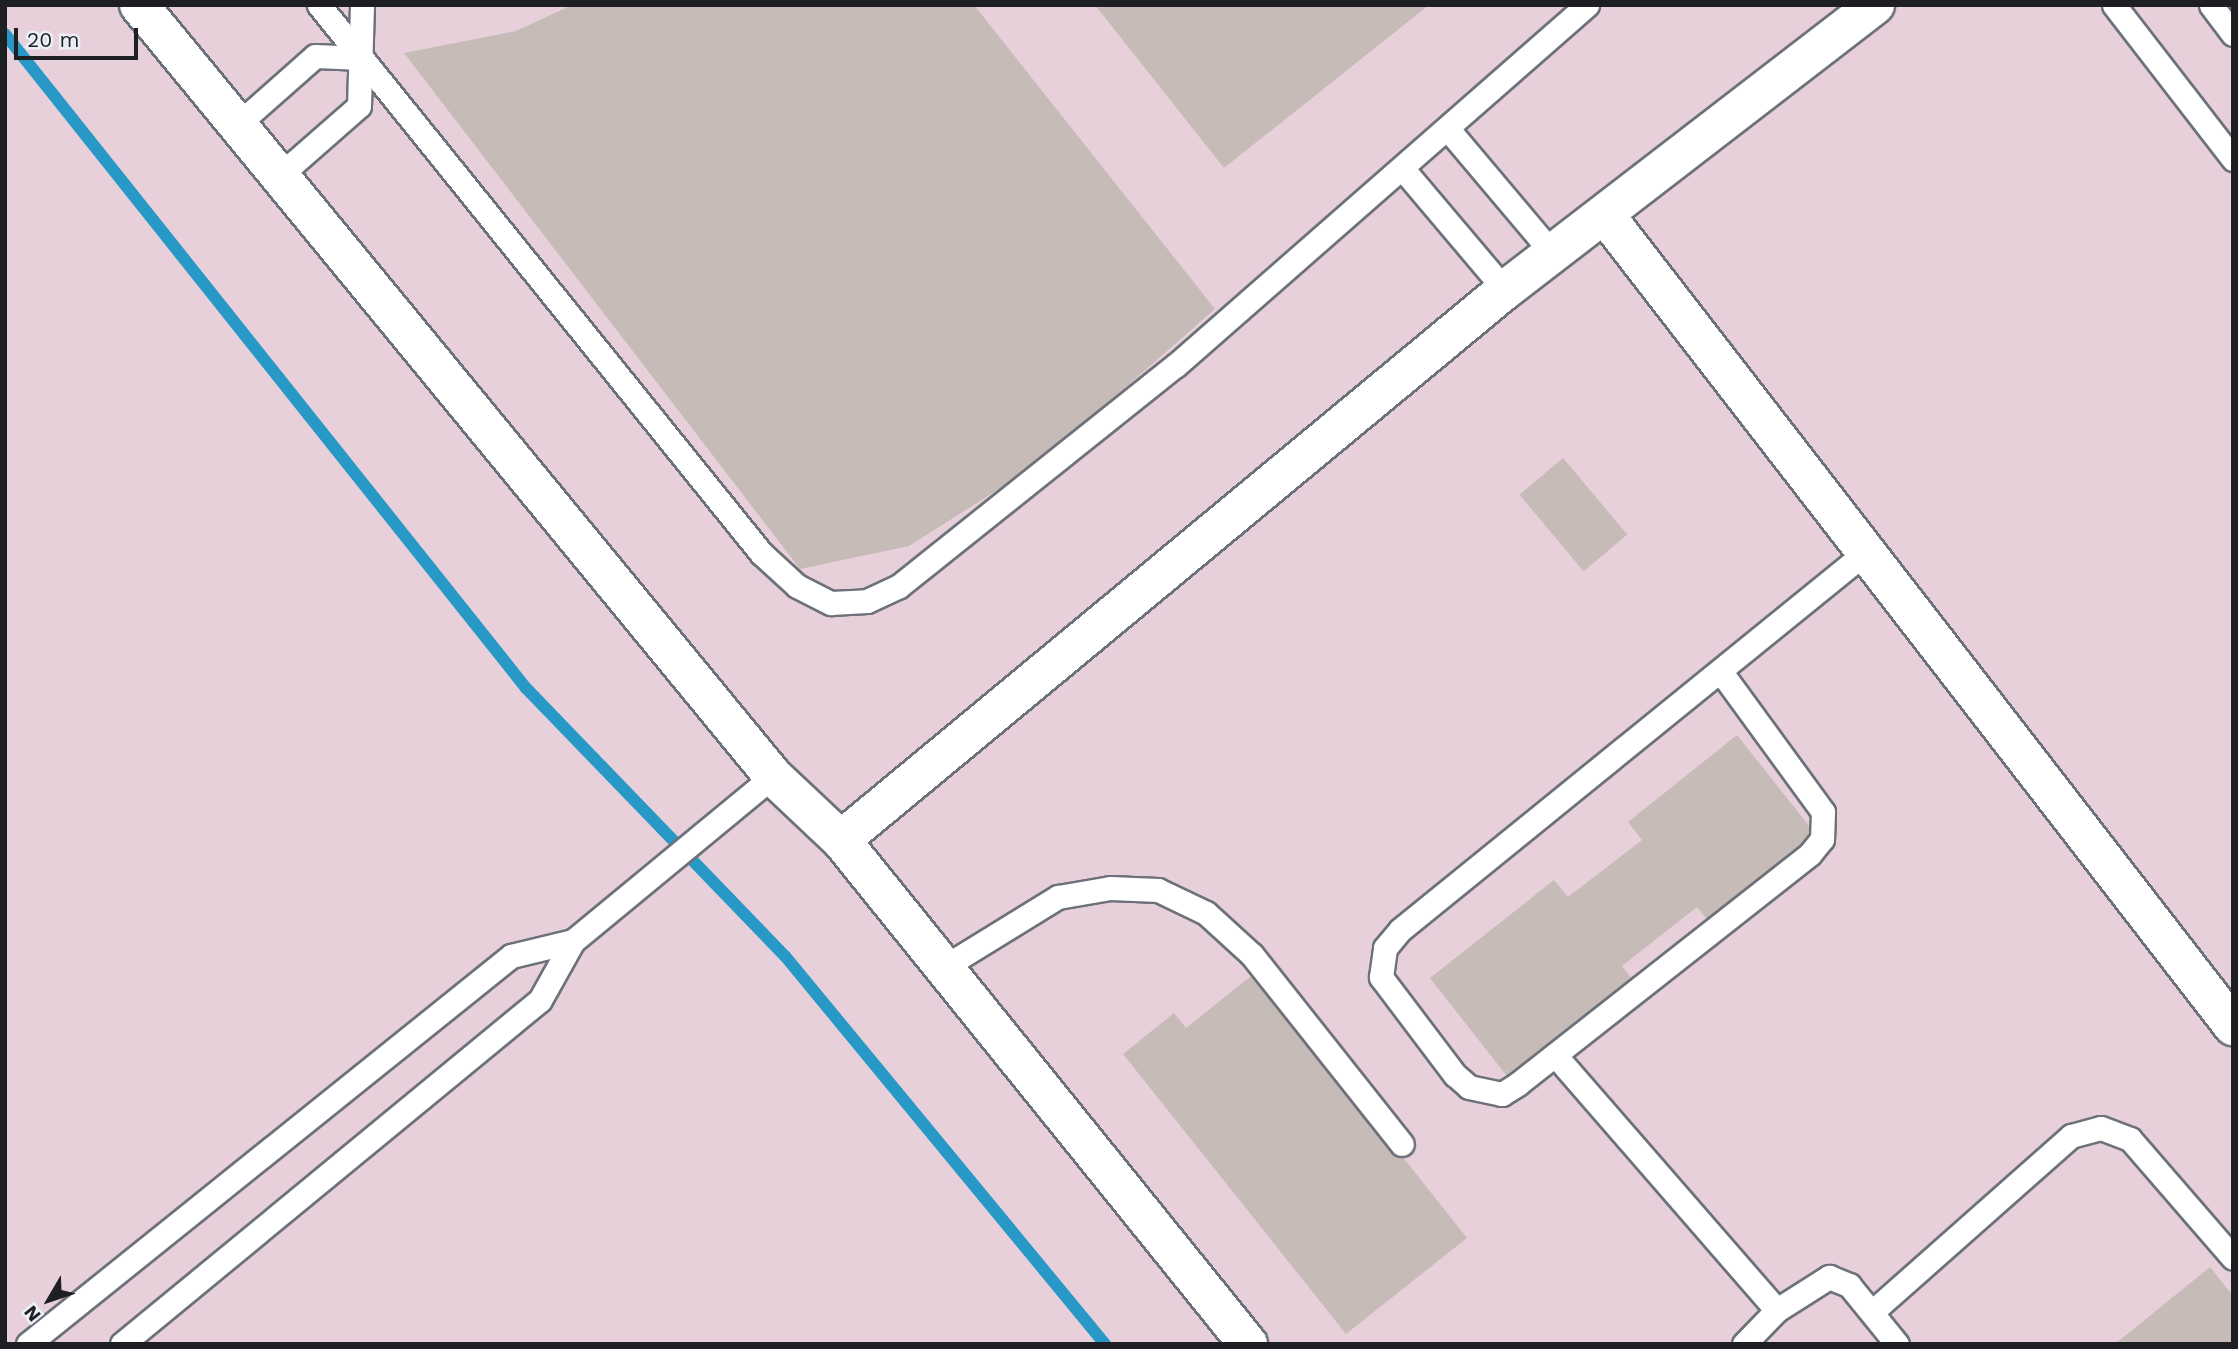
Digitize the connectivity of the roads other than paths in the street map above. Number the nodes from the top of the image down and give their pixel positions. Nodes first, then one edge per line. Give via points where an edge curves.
1 (139, 5) edge
2 (319, 5) edge
3 (362, 5) edge
4 (1587, 5) edge
5 (1875, 5) edge
6 (2114, 5) edge
7 (2211, 5) edge
8 (2233, 34) edge
9 (362, 58) junction
10 (237, 125) junction
11 (1447, 128) junction
12 (2233, 159) edge
13 (1402, 168) junction
14 (279, 176) junction
15 (1605, 215) junction
16 (1553, 254) junction
17 (1504, 290) junction
18 (1866, 552) junction
19 (1721, 672) junction
20 (773, 776) junction
21 (841, 840) junction
22 (573, 941) junction
23 (944, 967) junction
24 (2233, 1026) edge
25 (1555, 1055) junction
26 (1402, 1144) dead end
27 (2233, 1258) edge
28 (1777, 1310) junction
29 (1872, 1312) junction
30 (28, 1344) edge
31 (122, 1344) edge
32 (1248, 1344) edge
33 (1744, 1344) edge
34 (1897, 1344) edge

1 - 10 street
2 - 9 lane
3 - 9 lane
4 - 11 lane
5 - 15 street
6 - 12 lane
7 - 8 lane
9 - 10 lane via 315,56
9 - 13 lane via 761,554 796,586 831,603 867,601 899,586 1175,366
9 - 14 lane via 359,106
10 - 14 street
11 - 13 lane
11 - 16 lane
13 - 17 lane
14 - 20 street
15 - 16 street
15 - 18 street
16 - 17 street
17 - 21 street
18 - 19 lane
18 - 24 street
19 - 25 lane via 1823,812 1822,839 1810,854
19 - 25 lane via 1400,930 1385,948 1381,977 1469,1087 1502,1094
20 - 21 street
20 - 22 lane
21 - 23 street
22 - 30 lane via 511,956
22 - 31 lane via 540,1000
23 - 26 lane via 1058,897 1110,888 1158,890 1206,914 1252,955
23 - 32 street
25 - 28 lane
27 - 29 lane via 2130,1139 2101,1128 2071,1136
28 - 29 lane via 1829,1277 1849,1285
28 - 33 lane
29 - 34 lane

